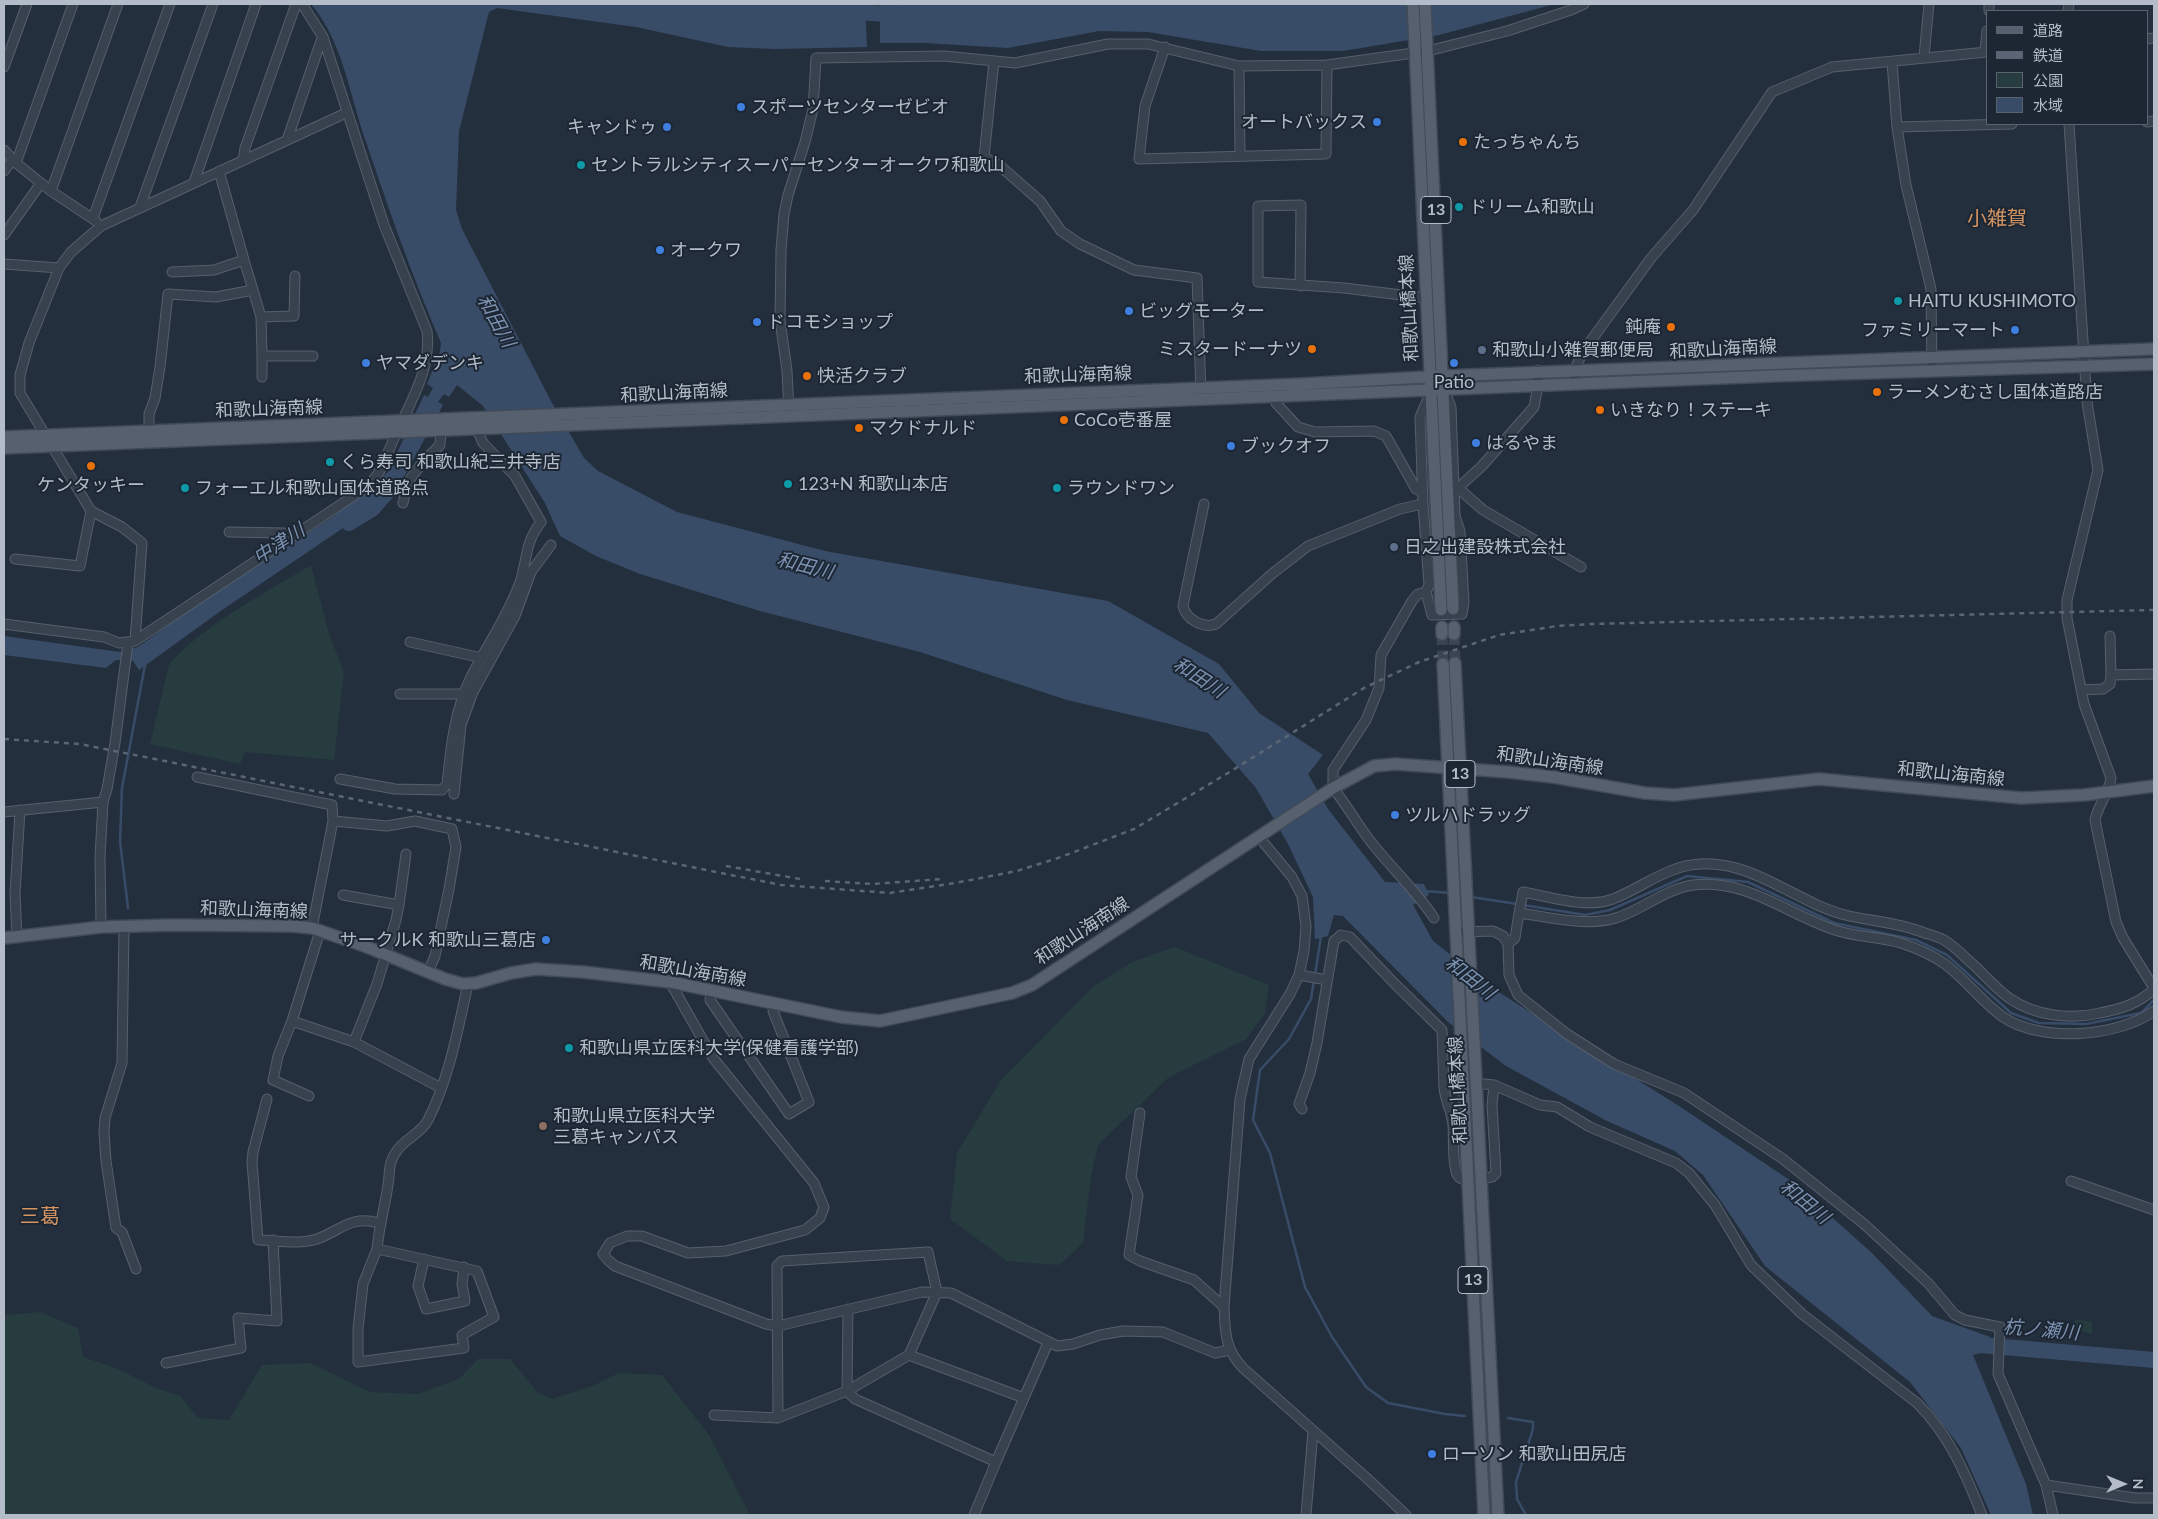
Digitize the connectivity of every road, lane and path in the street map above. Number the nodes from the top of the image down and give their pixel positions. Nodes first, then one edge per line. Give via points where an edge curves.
1 (27, 4) edge
2 (73, 4) edge
3 (118, 4) edge
4 (170, 4) edge
5 (213, 4) edge
6 (256, 4) edge
7 (296, 4) edge
8 (302, 4) edge
9 (1413, 4) edge
10 (1426, 4) edge
11 (1584, 4) edge
12 (1929, 4) edge
13 (322, 38) junction
14 (1165, 47) junction
15 (1428, 48) junction
16 (1415, 49) junction
17 (1986, 52) edge
18 (1924, 57) junction
19 (994, 61) junction
20 (1892, 62) junction
21 (1327, 65) junction
22 (1239, 66) junction
23 (4, 67) edge
24 (346, 113) junction
25 (1986, 125) edge
26 (2069, 125) edge
27 (1897, 127) junction
28 (287, 140) junction
29 (4, 150) edge
30 (1240, 156) junction
31 (243, 160) junction
32 (14, 161) junction
33 (4, 171) edge
34 (219, 171) junction
35 (194, 182) junction
36 (41, 183) junction
37 (51, 191) junction
38 (140, 207) junction
39 (93, 218) junction
40 (101, 226) junction
41 (4, 235) edge
42 (244, 260) junction
43 (4, 264) edge
44 (58, 268) junction
45 (172, 272) dead end
46 (295, 276) dead end
47 (1300, 286) junction
48 (253, 290) junction
49 (1426, 298) junction
50 (261, 317) junction
51 (2154, 349) edge
52 (2083, 351) junction
53 (262, 356) junction
54 (313, 356) dead end
55 (1932, 357) junction
56 (2154, 364) edge
57 (2084, 366) junction
58 (1932, 370) junction
59 (1538, 371) junction
60 (1574, 372) junction
61 (1443, 376) junction
62 (1430, 377) junction
63 (262, 378) dead end
64 (1575, 384) junction
65 (1538, 386) junction
66 (1444, 390) junction
67 (1275, 391) junction
68 (1431, 391) junction
69 (1201, 393) junction
70 (789, 410) junction
71 (479, 424) junction
72 (403, 426) junction
73 (441, 426) junction
74 (46, 435) junction
75 (149, 436) junction
76 (4, 437) edge
77 (52, 446) junction
78 (4, 448) edge
79 (1456, 488) junction
80 (1423, 492) junction
81 (403, 502) dead end
82 (1204, 504) dead end
83 (1423, 504) junction
84 (91, 510) junction
85 (230, 532) dead end
86 (291, 538) junction
87 (551, 545) dead end
88 (15, 559) dead end
89 (1580, 567) dead end
90 (1426, 592) junction
91 (1453, 609) dead end
92 (1441, 610) dead end
93 (4, 624) edge
94 (2110, 636) dead end
95 (410, 642) dead end
96 (130, 644) junction
97 (482, 658) junction
98 (1456, 663) tunnel mouth
99 (1443, 664) tunnel mouth
100 (2154, 674) edge
101 (2111, 675) junction
102 (2081, 690) junction
103 (400, 694) dead end
104 (465, 694) junction
105 (1448, 767) junction
106 (1460, 768) junction
107 (197, 777) dead end
108 (340, 779) dead end
109 (2154, 786) edge
110 (1330, 790) junction
111 (2107, 791) junction
112 (454, 794) dead end
113 (103, 802) junction
114 (20, 810) junction
115 (4, 812) edge
116 (333, 821) junction
117 (1259, 837) junction
118 (406, 854) dead end
119 (1460, 884) junction
120 (343, 894) dead end
121 (398, 904) junction
122 (1519, 913) junction
123 (1434, 918) dead end
124 (124, 927) junction
125 (101, 928) junction
126 (316, 930) junction
127 (1468, 932) junction
128 (1456, 934) junction
129 (17, 937) junction
130 (4, 938) edge
131 (1508, 944) junction
132 (386, 953) junction
133 (428, 972) junction
134 (1303, 975) junction
135 (1324, 979) junction
136 (670, 982) junction
137 (468, 984) junction
138 (2154, 989) edge
139 (711, 991) junction
140 (774, 1004) junction
141 (2154, 1011) edge
142 (292, 1021) junction
143 (354, 1042) junction
144 (1484, 1084) dead end
145 (1494, 1085) junction
146 (441, 1088) junction
147 (309, 1096) dead end
148 (267, 1099) dead end
149 (1302, 1109) dead end
150 (1140, 1112) dead end
151 (1474, 1179) junction
152 (2071, 1181) dead end
153 (2154, 1210) edge
154 (379, 1223) junction
155 (273, 1240) junction
156 (377, 1249) junction
157 (424, 1259) junction
158 (464, 1267) junction
159 (136, 1269) dead end
160 (937, 1292) junction
161 (1224, 1307) junction
162 (848, 1309) junction
163 (778, 1326) junction
164 (1048, 1343) junction
165 (1230, 1350) junction
166 (910, 1355) junction
167 (166, 1363) dead end
168 (847, 1391) junction
169 (1024, 1398) junction
170 (714, 1415) dead end
171 (778, 1418) junction
172 (1314, 1431) junction
173 (996, 1462) junction
174 (2046, 1484) junction
175 (2154, 1498) edge
176 (974, 1515) edge
177 (1306, 1515) edge
178 (1406, 1515) edge
179 (1484, 1515) edge
180 (1498, 1515) edge
181 (1982, 1515) edge
182 (2053, 1515) edge

1 - 23 street
2 - 32 street
3 - 37 street
4 - 39 street
5 - 38 street
6 - 35 street
7 - 31 street
8 - 13 street
9 - 16 main road, 和歌山橋本線 / 13
10 - 15 main road, 和歌山橋本線 / 13
11 - 15 street via 1507,31
12 - 18 street
13 - 24 street
13 - 28 street
14 - 19 street via 1108,44 1015,62
14 - 22 street
14 - 30 street via 1145,106 1139,159
15 - 16 street
15 - 61 main road, 和歌山橋本線 / 13
16 - 21 street
16 - 49 main road, 和歌山橋本線 / 13
17 - 18 street
18 - 20 street
19 - 69 street via 984,157 999,165 1040,201 1061,230 1080,244 1134,270 1197,278
19 - 70 street via 944,56 816,58 813,109 788,195 781,250 780,320 788,371
20 - 27 street
20 - 60 street via 1832,67 1772,92 1693,210 1652,258 1582,353
21 - 22 street
21 - 30 street via 1326,154
22 - 30 street
24 - 28 street
24 - 72 street via 384,225 427,331 427,357
25 - 27 street
26 - 52 street
27 - 55 street via 1906,185 1931,289
28 - 31 street
29 - 32 street
31 - 34 street
32 - 33 street
32 - 36 street
34 - 35 street
34 - 42 street
35 - 38 street
36 - 37 street
36 - 41 street
37 - 39 street
38 - 40 street
39 - 40 street
40 - 44 street
42 - 45 street via 214,270
42 - 48 street
43 - 44 street
44 - 74 street via 36,320 20,375 20,392
46 - 50 street via 294,316
47 - 47 street via 1301,205 1258,206 1258,282
47 - 49 street
48 - 50 street
48 - 75 street via 216,298 168,294 160,367 149,414
49 - 62 main road, 和歌山橋本線 / 13
50 - 53 street
51 - 52 main road, 和歌山海南線
52 - 55 main road, 和歌山海南線
52 - 57 street
53 - 54 street
53 - 63 street
55 - 58 street
55 - 60 main road, 和歌山海南線
56 - 57 main road, 和歌山海南線
57 - 58 main road, 和歌山海南線
57 - 102 street via 2098,470 2067,600 2067,618
58 - 64 main road, 和歌山海南線
59 - 60 main road, 和歌山海南線
59 - 61 main road, 和歌山海南線
59 - 65 street
60 - 64 street
61 - 62 main road, 和歌山海南線
61 - 66 main road, 和歌山橋本線 / 13
62 - 67 main road, 和歌山海南線
62 - 68 main road, 和歌山橋本線 / 13
64 - 65 main road, 和歌山海南線
65 - 66 main road, 和歌山海南線
65 - 79 street via 1534,407 1482,466
66 - 68 main road, 和歌山海南線
66 - 79 street via 1451,407
66 - 91 main road, 和歌山橋本線 / 13
67 - 68 main road, 和歌山海南線
67 - 69 main road, 和歌山海南線
67 - 80 street via 1276,403 1298,427 1314,432 1374,431 1386,436 1416,489
68 - 80 street via 1420,417
68 - 92 main road, 和歌山橋本線 / 13
69 - 70 main road, 和歌山海南線
70 - 71 main road, 和歌山海南線 via 575,425
70 - 71 main road, 和歌山海南線 via 568,414
71 - 73 main road, 和歌山海南線
71 - 97 street via 483,443 515,476 541,522 530,536 520,581
72 - 73 main road, 和歌山海南線
72 - 75 main road, 和歌山海南線
72 - 86 street via 374,480
73 - 81 street via 440,445 408,482
74 - 75 main road, 和歌山海南線
74 - 76 main road, 和歌山海南線
74 - 77 street
75 - 77 main road, 和歌山海南線
77 - 78 main road, 和歌山海南線
77 - 84 street
79 - 89 street via 1483,510
79 - 90 street via 1455,516 1460,531 1464,603 1462,614 1432,615
80 - 83 street
82 - 83 street via 1183,606 1188,617 1209,626 1216,624 1308,546 1400,509
83 - 90 street via 1429,586
84 - 88 street via 80,566
84 - 96 street via 122,527 142,543
85 - 86 street via 284,533
86 - 96 street
87 - 112 street via 531,572 515,616 473,692 461,725
90 - 110 street via 1418,594 1412,601 1381,655 1379,688 1366,720 1333,770
93 - 96 street via 104,637
94 - 101 street
95 - 97 street
96 - 113 street
97 - 104 street
98 - 106 main road, 和歌山橋本線 / 13
99 - 105 main road, 和歌山橋本線 / 13
100 - 101 street
101 - 102 street via 2110,684 2103,689
102 - 111 street via 2111,778
103 - 104 street
104 - 108 street via 453,728 447,784 442,790 395,789
105 - 106 main road, 和歌山海南線
105 - 110 main road, 和歌山海南線 via 1374,766
105 - 119 main road, 和歌山橋本線 / 13
106 - 111 main road, 和歌山海南線 via 1674,795 1819,779 2021,798
106 - 119 main road, 和歌山橋本線 / 13
107 - 116 street via 332,805
109 - 111 main road, 和歌山海南線
110 - 117 main road, 和歌山海南線
110 - 123 street via 1345,803 1368,838
111 - 138 street via 2095,820 2116,922
113 - 114 street
113 - 125 street
114 - 115 street
114 - 129 street via 15,894
116 - 126 street
116 - 133 street via 386,826 415,821 452,830 456,847 449,889 435,956
117 - 134 street via 1292,877 1302,896 1306,926
117 - 140 main road, 和歌山海南線 via 1032,985 1012,993 880,1021
118 - 121 street
119 - 127 main road, 和歌山橋本線 / 13 via 1467,904
119 - 128 main road, 和歌山橋本線 / 13 via 1454,903
120 - 121 street
121 - 132 street
122 - 131 street via 1516,938
122 - 138 street via 1523,892 1595,903 1612,899 1689,865 1733,866 1819,906 1943,939 2010,998 2037,1012 2088,1016 2118,1010 2142,1000
122 - 141 street via 1584,921 1602,920 1617,918 1693,885 1730,886 1839,932 1900,943 1930,955 1945,964 2004,1017 2020,1026 2078,1034 2098,1033 2127,1025
124 - 125 main road, 和歌山海南線
124 - 126 main road, 和歌山海南線 via 260,924
124 - 159 street via 122,1063 105,1118 104,1132 116,1228 122,1232
125 - 129 main road, 和歌山海南線
126 - 132 main road, 和歌山海南線
126 - 142 street
127 - 128 street
127 - 131 street via 1493,931 1503,936
127 - 151 main road, 和歌山橋本線 / 13
128 - 151 main road, 和歌山橋本線 / 13 via 1461,1044
129 - 130 main road, 和歌山海南線
131 - 174 street via 1509,975 1518,995 1567,1034 1614,1064 1684,1093 1783,1159 1864,1224 1928,1283 1955,1315 1964,1320 2000,1327 1998,1374
132 - 133 main road, 和歌山海南線
132 - 143 street
133 - 137 main road, 和歌山海南線
134 - 135 street
134 - 161 street via 1249,1060 1240,1099
135 - 149 street via 1310,1072 1299,1104
135 - 151 street via 1334,941 1341,935 1350,937 1442,1030 1456,1167 1463,1180
136 - 137 main road, 和歌山海南線 via 536,969
136 - 139 main road, 和歌山海南線
136 - 163 street via 713,1058 814,1183 824,1207 820,1218 805,1230 726,1252 688,1253 642,1236 628,1236 610,1243 603,1254 616,1266
137 - 146 street
139 - 140 main road, 和歌山海南線
139 - 140 street via 710,1000 789,1114 809,1102 773,1011
142 - 143 street
142 - 147 street via 278,1056 273,1080
143 - 146 street
144 - 145 street
145 - 151 street via 1496,1173 1492,1177
145 - 181 street via 1540,1104 1557,1107 1590,1127 1676,1163 1688,1173 1715,1205 1751,1265 1802,1314 1930,1414 1964,1469
146 - 154 street via 428,1121 397,1150 391,1160
148 - 155 street via 252,1162 258,1240
150 - 161 street via 1131,1177 1138,1195 1129,1255 1194,1280
151 - 179 main road, 和歌山橋本線 / 13
151 - 180 main road, 和歌山橋本線 / 13
152 - 153 street
154 - 155 street via 365,1219 349,1222 316,1239
154 - 156 street
155 - 167 street via 276,1321 238,1318 241,1348
156 - 157 street
156 - 158 street via 363,1284 358,1362 464,1348 462,1335 494,1317 478,1271
157 - 158 street
157 - 158 street via 418,1286 426,1309 465,1301
160 - 162 street via 922,1292
160 - 163 street via 928,1252 782,1261 777,1266
160 - 164 street via 951,1293
160 - 166 street
161 - 165 street
162 - 163 street
162 - 168 street
163 - 171 street
164 - 165 street via 1057,1346 1073,1344 1123,1331 1163,1332 1215,1352
164 - 169 street
165 - 172 street via 1243,1368
166 - 168 street
166 - 169 street
168 - 171 street
168 - 173 street via 855,1399
169 - 173 street
170 - 171 street
172 - 177 street
172 - 178 street
173 - 176 street
174 - 175 street
174 - 182 street

